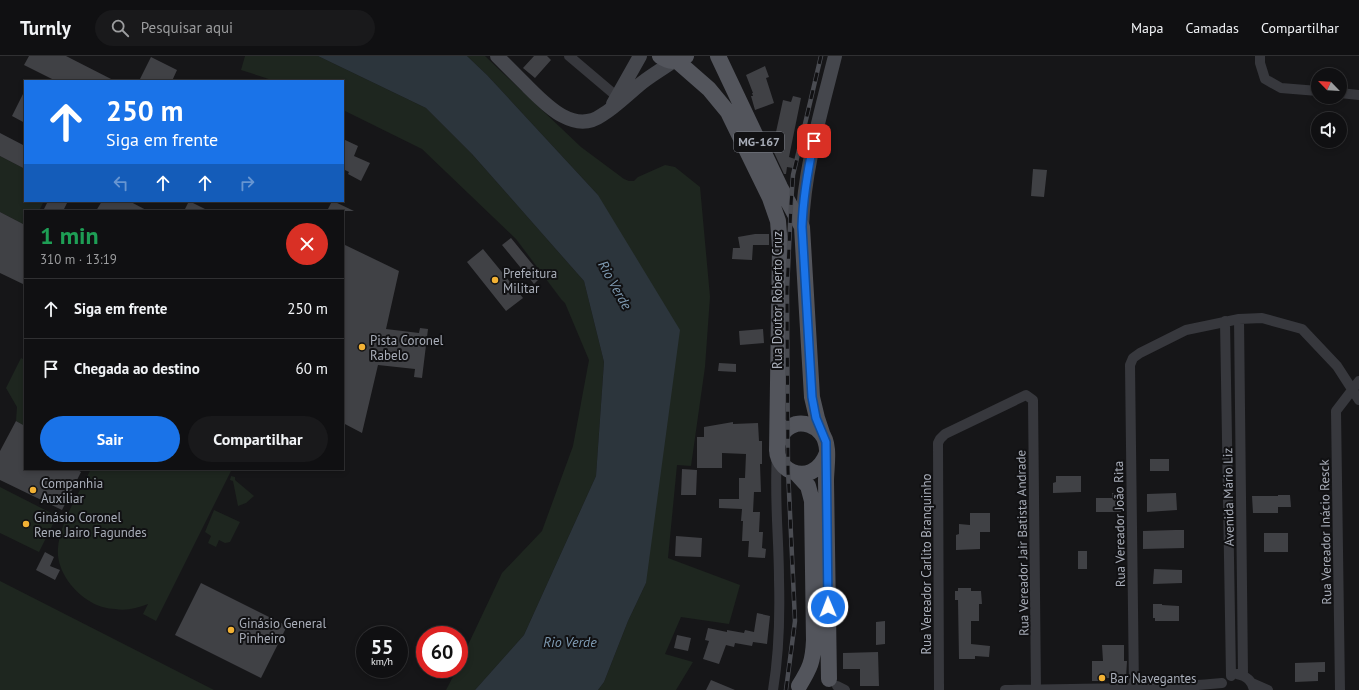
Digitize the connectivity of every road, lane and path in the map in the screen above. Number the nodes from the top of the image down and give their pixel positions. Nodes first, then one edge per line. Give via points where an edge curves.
1 (497, 56) edge
2 (569, 56) edge
3 (640, 56) edge
4 (711, 56) edge
5 (718, 56) edge
6 (835, 56) edge
7 (1260, 56) edge
8 (674, 59) edge
9 (728, 78) junction
10 (1311, 90) edge
11 (1347, 94) edge
12 (1359, 95) edge
13 (616, 102) junction
14 (802, 227) junction
15 (1239, 318) junction
16 (1225, 321) junction
17 (1359, 381) edge
18 (1352, 390) junction
19 (1359, 400) edge
20 (822, 433) junction
21 (940, 439) joint
22 (777, 452) junction
23 (827, 453) junction
24 (797, 474) junction
25 (1243, 675) junction
26 (1230, 676) junction
27 (838, 686) edge
28 (1221, 687) edge
29 (1253, 687) edge
30 (798, 688) edge
31 (1134, 689) edge
32 (773, 690) edge
33 (940, 690) edge
34 (1005, 690) edge
35 (1036, 690) edge
36 (1268, 690) edge
37 (1340, 690) edge

1 - 13 main road via 543,103 567,118 581,122 593,120 602,116
2 - 13 street
3 - 13 main road
4 - 9 main road, MG-167
5 - 9 main road, MG-167
6 - 14 main road via 808,169
7 - 10 street via 1265,79 1281,88
8 - 13 main road
8 - 22 main road, Rua Doutor Roberto Cruz via 709,89 728,112 770,198 778,221 780,247
9 - 14 main road, MG-167
11 - 12 street
14 - 20 main road, MG-167 via 812,397
15 - 16 street
15 - 18 street via 1262,318 1302,329 1337,366
15 - 25 street, Avenida Mário Liz
16 - 26 street, Avenida Mário Liz
16 - 31 street, Rua Vereador João Rita via 1186,330 1140,353 1133,358 1130,365
17 - 18 street, Rua Vereador Inácio Resck
18 - 19 street
18 - 37 street, Rua Vereador Inácio Resck via 1336,412
20 - 22 main road via 815,427 796,424 782,434
20 - 23 main road, MG-167
21 - 33 street, Rua Vereador Carlito Branquinho
21 - 35 street, Rua Vereador Jair Batista Andrade via 945,434 1026,395 1033,400
22 - 24 main road via 780,462
22 - 32 street, Rua Doutor Roberto Cruz via 780,581 777,665
23 - 24 main road via 816,469 807,474
23 - 27 main road, MG-167 via 826,481
24 - 30 main road via 808,486 812,501 814,640 809,670
25 - 26 street
25 - 29 street via 1250,680
26 - 28 street via 1225,678
27 - 30 main road via 818,677 808,679
28 - 31 street via 1202,685
29 - 36 street
31 - 35 street
34 - 35 street

